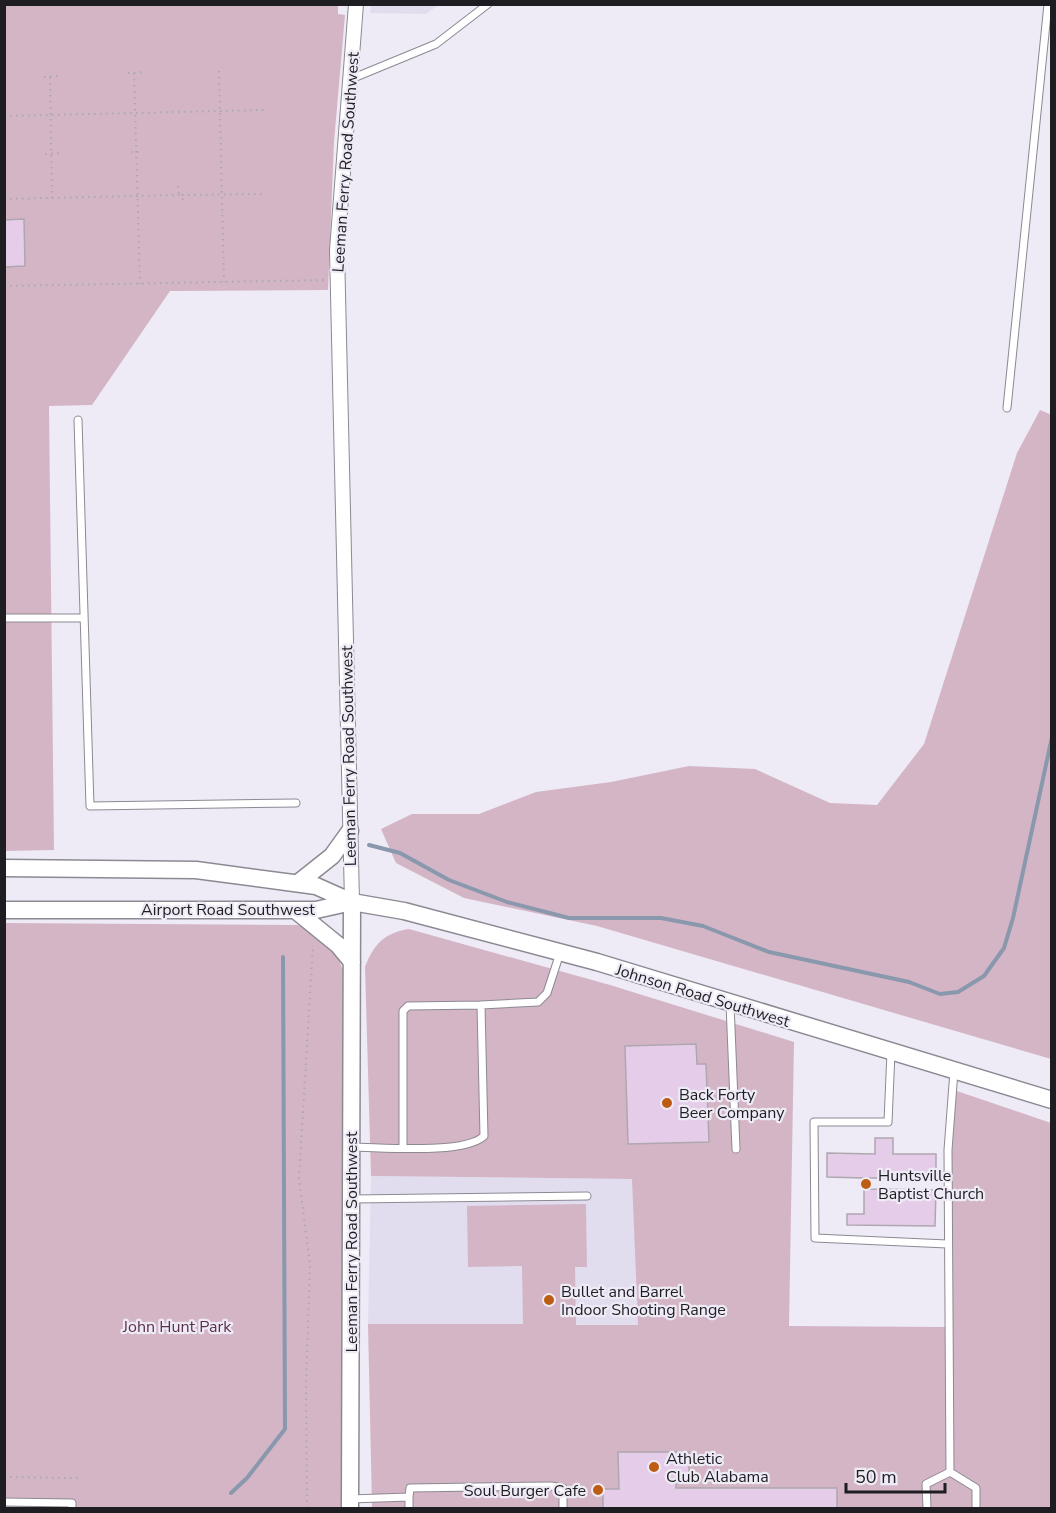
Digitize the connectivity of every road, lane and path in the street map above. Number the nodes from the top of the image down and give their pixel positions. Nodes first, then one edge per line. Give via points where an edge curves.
1 (356, 4) edge
2 (488, 4) edge
3 (1047, 4) edge
4 (219, 71) dead end
5 (143, 72) dead end
6 (128, 73) dead end
7 (134, 73) junction
8 (58, 76) dead end
9 (44, 77) dead end
10 (50, 77) junction
11 (349, 80) junction
12 (264, 110) dead end
13 (220, 111) junction
14 (135, 113) junction
15 (51, 115) junction
16 (4, 116) edge
17 (131, 152) dead end
18 (136, 152) junction
19 (142, 152) dead end
20 (52, 153) junction
21 (60, 153) dead end
22 (45, 154) dead end
23 (178, 186) dead end
24 (222, 194) junction
25 (266, 194) dead end
26 (179, 195) junction
27 (138, 196) junction
28 (52, 198) junction
29 (4, 199) edge
30 (186, 202) dead end
31 (338, 279) junction
32 (224, 282) junction
33 (140, 284) junction
34 (4, 286) edge
35 (1007, 408) dead end
36 (78, 420) dead end
37 (4, 618) edge
38 (84, 618) junction
39 (296, 803) dead end
40 (350, 831) junction
41 (4, 868) edge
42 (298, 883) junction
43 (352, 902) junction
44 (4, 910) edge
45 (295, 910) junction
46 (313, 939) dead end
47 (560, 952) junction
48 (351, 962) junction
49 (730, 1003) junction
50 (481, 1005) junction
51 (891, 1052) junction
52 (954, 1071) junction
53 (1052, 1100) edge
54 (351, 1147) junction
55 (403, 1148) junction
56 (736, 1149) dead end
57 (587, 1196) dead end
58 (351, 1199) junction
59 (947, 1244) junction
60 (950, 1472) junction
61 (4, 1477) edge
62 (79, 1478) dead end
63 (410, 1497) junction
64 (4, 1502) edge
65 (350, 1504) edge
66 (72, 1509) edge
67 (307, 1509) edge
68 (410, 1509) edge
69 (563, 1509) edge
70 (927, 1509) edge
71 (976, 1509) edge

1 - 11 street, Leeman Ferry Road Southwest
2 - 11 lane via 436,44
3 - 35 lane
4 - 13 path
5 - 7 path
6 - 7 path
7 - 14 path
8 - 10 path
9 - 10 path
10 - 15 path
11 - 31 street, Leeman Ferry Road Southwest
12 - 13 path
13 - 14 path
13 - 24 path
14 - 15 path
14 - 18 path
15 - 16 path
15 - 20 path
17 - 18 path
18 - 19 path
18 - 27 path
20 - 21 path
20 - 22 path
20 - 28 path
23 - 26 path
24 - 25 path
24 - 26 path
24 - 32 path
26 - 27 path
26 - 30 path
27 - 28 path
27 - 33 path
28 - 29 path
31 - 32 path
31 - 40 street, Leeman Ferry Road Southwest
32 - 33 path
33 - 34 path
36 - 38 lane
37 - 38 lane
38 - 39 lane via 90,806
40 - 42 street via 332,856
40 - 43 street, Leeman Ferry Road Southwest
41 - 42 street, Airport Road Southwest via 196,870
42 - 43 street, Airport Road Southwest
43 - 45 street, Airport Road Southwest
43 - 47 street, Johnson Road Southwest via 404,911
43 - 48 street, Leeman Ferry Road Southwest
44 - 45 street, Airport Road Southwest
45 - 48 street via 338,945
46 - 67 path via 299,1178 310,1265
47 - 49 street, Johnson Road Southwest
47 - 50 lane via 547,993 538,1002
48 - 54 street, Leeman Ferry Road Southwest
49 - 51 street, Johnson Road Southwest
49 - 56 lane
50 - 55 lane via 484,1136 476,1144 456,1147
50 - 55 lane via 408,1006 403,1011
51 - 52 street, Johnson Road Southwest
51 - 59 lane via 888,1122 814,1122 815,1238
52 - 53 street, Johnson Road Southwest
52 - 59 lane
54 - 55 lane
54 - 58 street, Leeman Ferry Road Southwest
57 - 58 lane
58 - 65 street, Leeman Ferry Road Southwest
59 - 60 lane
60 - 70 lane via 926,1484
60 - 71 lane via 976,1488
61 - 62 path
63 - 65 lane
63 - 68 lane
63 - 69 lane via 410,1488 551,1486 563,1488
64 - 66 lane via 72,1503

